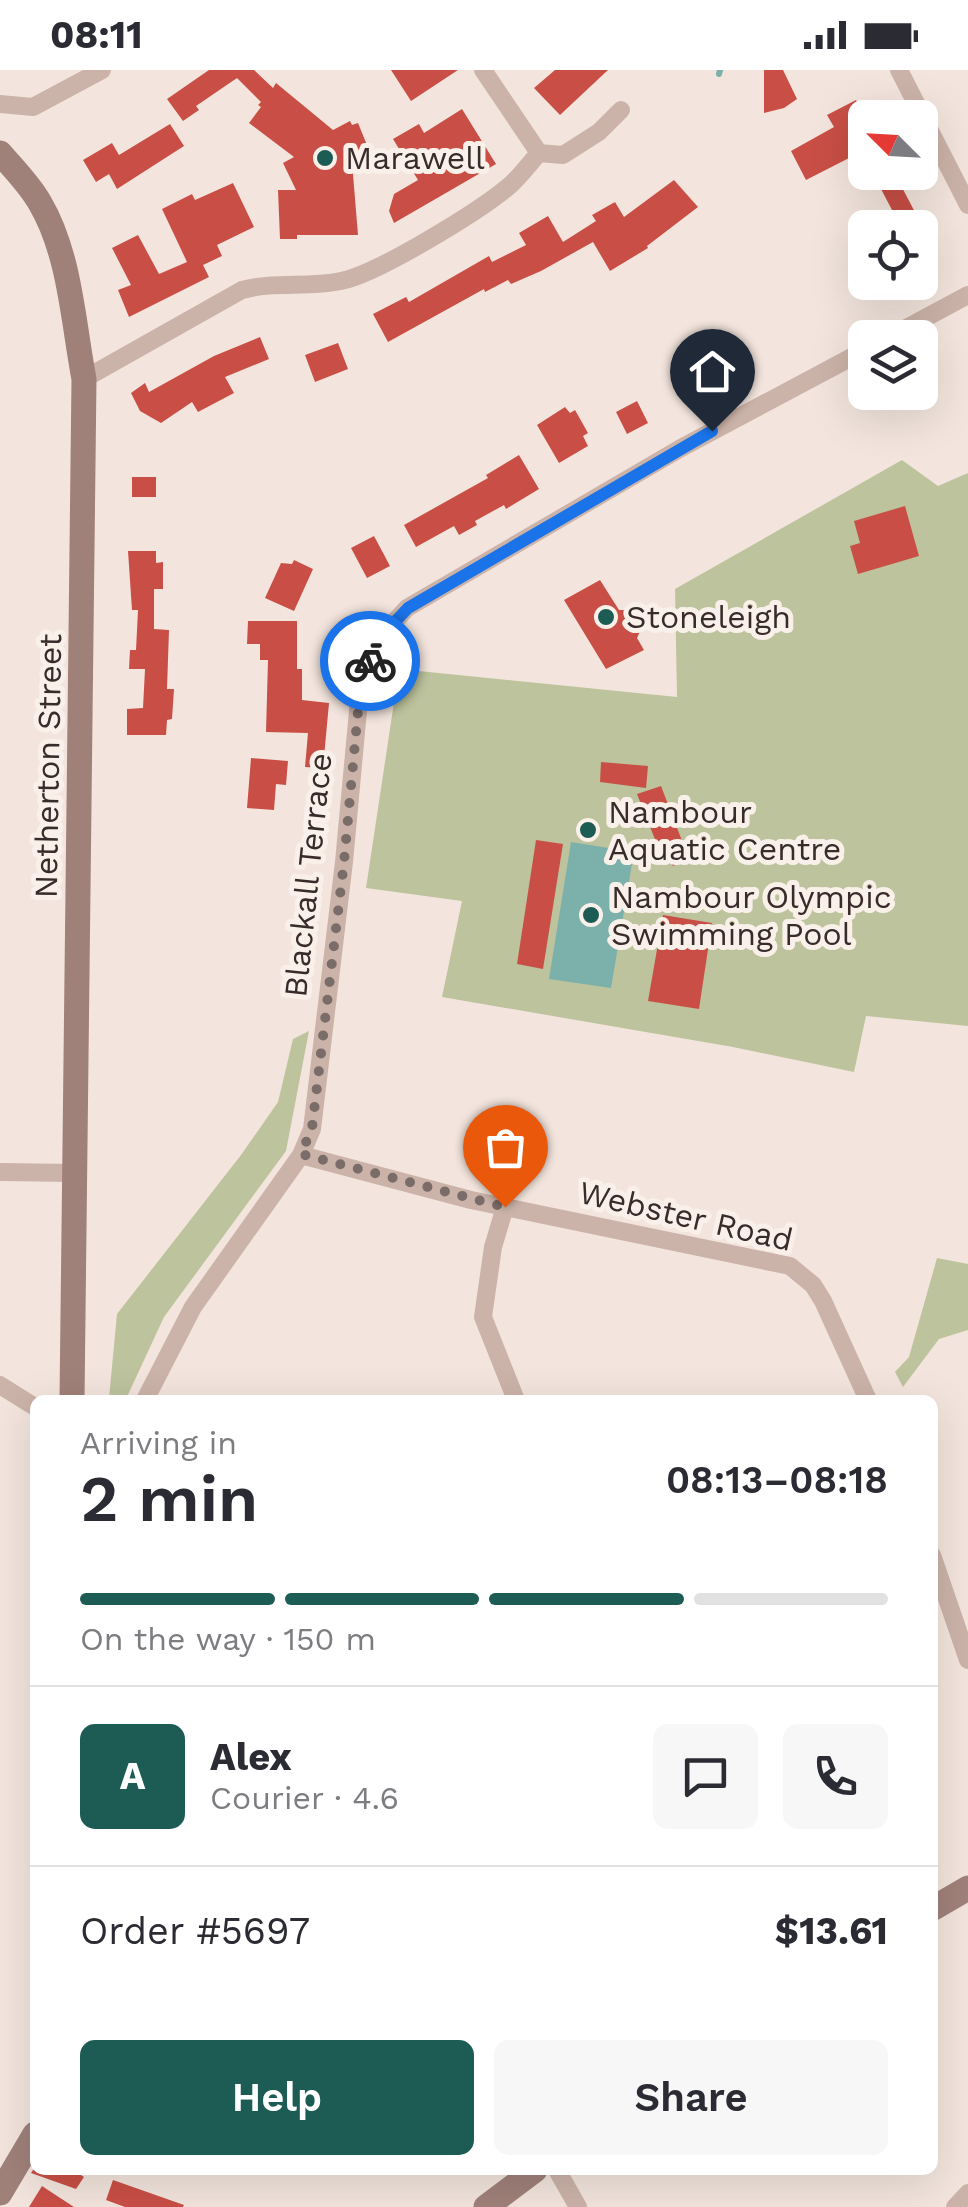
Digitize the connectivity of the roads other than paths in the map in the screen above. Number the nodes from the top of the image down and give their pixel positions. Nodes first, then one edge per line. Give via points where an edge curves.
1 (483, 70) edge
2 (899, 70) edge
3 (97, 74) edge
4 (0, 104) edge
5 (622, 110) dead end
6 (0, 153) edge
7 (539, 154) junction
8 (968, 204) edge
9 (968, 295) edge
10 (921, 320) edge
11 (848, 359) edge
12 (84, 379) junction
13 (301, 1154) junction
14 (0, 1172) edge
15 (76, 1173) junction
16 (505, 1207) junction
17 (0, 1385) edge
18 (75, 1395) edge
19 (148, 1395) edge
20 (514, 1395) edge
21 (866, 1395) edge
22 (30, 1403) edge
23 (938, 1572) edge
24 (968, 1660) edge
25 (968, 1888) edge
26 (938, 1906) edge
27 (30, 2143) edge
28 (529, 2175) edge
29 (560, 2175) edge
30 (968, 2193) edge
31 (0, 2194) edge
32 (486, 2207) edge
33 (578, 2207) edge
34 (956, 2207) edge

1 - 7 street
2 - 8 street
3 - 4 street via 34,108
5 - 7 street via 562,155
6 - 12 main road, Netherton Street via 39,200 53,229
7 - 12 street via 480,207 367,272 342,281 242,290
9 - 10 street
11 - 13 street, Blackall Terrace via 408,608 375,643 359,700 312,1128
12 - 15 main road, Netherton Street
13 - 16 street, Webster Road
13 - 19 street, Blackall Terrace via 193,1307
14 - 15 street
15 - 18 main road, Netherton Street
16 - 20 street via 483,1317
16 - 21 street, Webster Road via 790,1266 814,1285
17 - 22 street
23 - 24 street
25 - 26 main road
27 - 31 main road
28 - 32 main road
29 - 33 street
30 - 34 street

